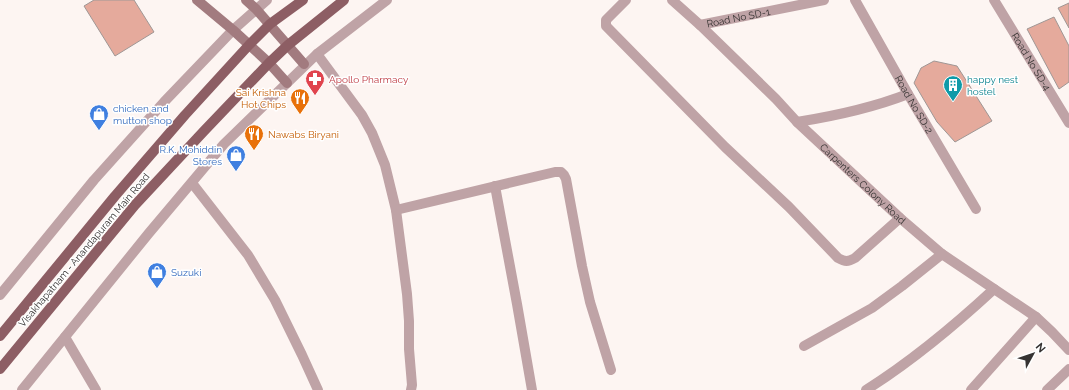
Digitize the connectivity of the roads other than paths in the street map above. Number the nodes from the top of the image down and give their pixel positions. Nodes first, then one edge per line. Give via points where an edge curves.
1 (198, 0) edge
2 (246, 0) edge
3 (267, 0) edge
4 (302, 0) edge
5 (344, 0) edge
6 (387, 0) edge
7 (626, 0) edge
8 (672, 0) edge
9 (824, 0) edge
10 (855, 0) edge
11 (994, 0) edge
12 (256, 8) junction
13 (270, 24) junction
14 (700, 25) junction
15 (233, 30) junction
16 (249, 45) junction
17 (288, 45) junction
18 (316, 54) junction
19 (269, 63) junction
20 (304, 64) junction
21 (287, 83) junction
22 (908, 94) junction
23 (797, 122) junction
24 (1069, 123) edge
25 (192, 183) junction
26 (495, 186) junction
27 (976, 209) dead end
28 (396, 210) junction
29 (900, 218) junction
30 (942, 254) junction
31 (994, 289) junction
32 (0, 295) edge
33 (1036, 317) junction
34 (0, 336) edge
35 (65, 337) junction
36 (804, 346) dead end
37 (1069, 350) edge
38 (0, 369) edge
39 (1069, 369) edge
40 (611, 370) dead end
41 (22, 390) edge
42 (96, 390) edge
43 (318, 390) edge
44 (411, 390) edge
45 (532, 390) edge
46 (866, 390) edge
47 (971, 390) edge
48 (1047, 390) edge

1 - 15 main road
2 - 12 main road
3 - 12 street
4 - 13 main road, Visakhapatnam - Anandapuram Main Road
5 - 17 main road, Visakhapatnam - Anandapuram Main Road
6 - 18 street
7 - 29 street via 606,20 606,26 838,258 844,262 855,258
8 - 14 street, Carpenters Colony Road
9 - 14 street, Road No SD-1
10 - 22 street, Road No SD-2
11 - 24 street, Road No SD-4
12 - 13 main road
12 - 15 street
13 - 16 main road, Visakhapatnam - Anandapuram Main Road
13 - 17 main road
14 - 23 street, Carpenters Colony Road
15 - 16 main road
15 - 32 street via 94,180
16 - 19 main road
16 - 34 main road, Visakhapatnam - Anandapuram Main Road via 184,115
17 - 19 main road, Visakhapatnam - Anandapuram Main Road
17 - 20 main road
18 - 20 street
18 - 28 street via 362,115 372,133 385,165
19 - 21 main road
19 - 38 main road, Visakhapatnam - Anandapuram Main Road via 135,205
20 - 21 street
21 - 25 street via 224,144
22 - 23 street via 874,106
22 - 27 street, Road No SD-2
23 - 29 street, Carpenters Colony Road
25 - 35 street
25 - 43 street via 248,255 275,300
26 - 28 street
26 - 40 street via 556,172 564,174 590,302
26 - 45 street
28 - 44 street via 407,294
29 - 30 street, Carpenters Colony Road
30 - 31 street, Carpenters Colony Road
30 - 36 street via 872,308
31 - 33 street, Carpenters Colony Road
31 - 46 street via 929,345
33 - 37 street, Carpenters Colony Road
33 - 47 street
35 - 41 street
35 - 42 street
39 - 48 street

